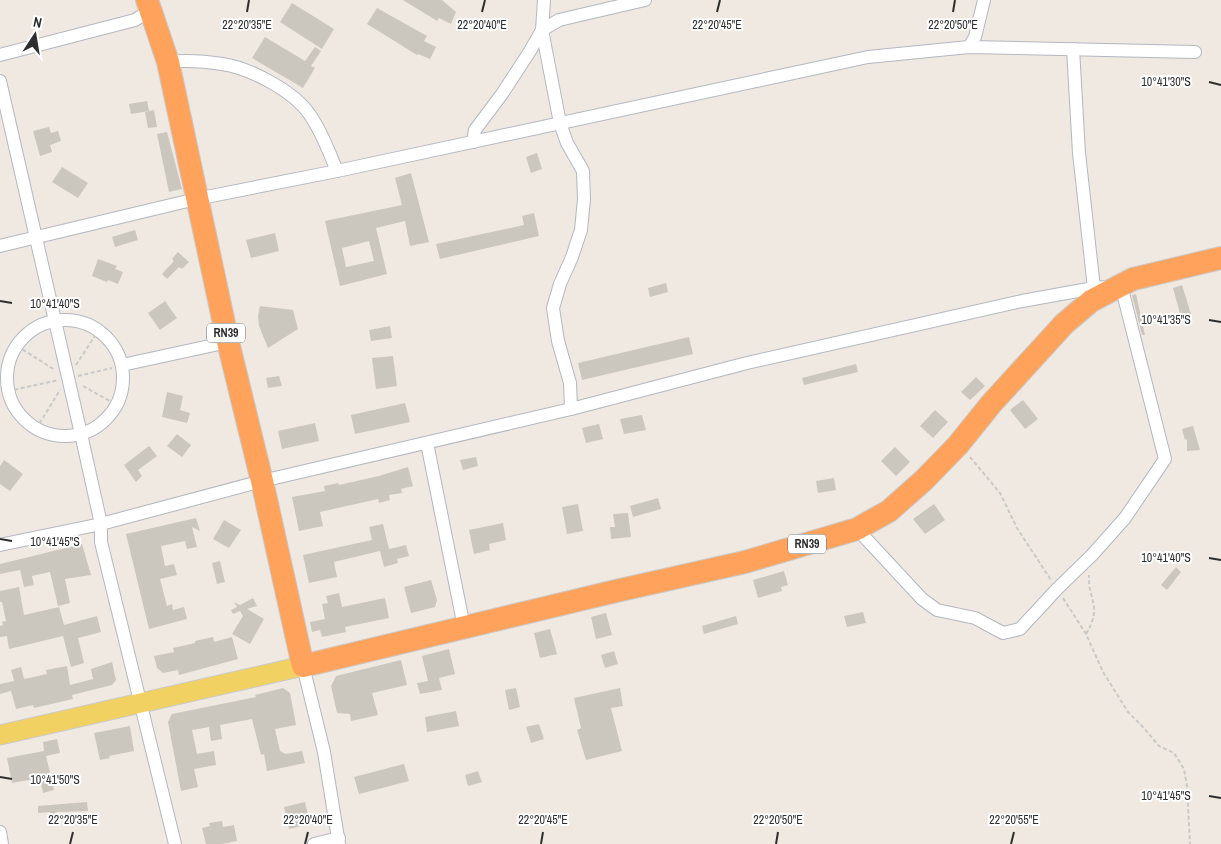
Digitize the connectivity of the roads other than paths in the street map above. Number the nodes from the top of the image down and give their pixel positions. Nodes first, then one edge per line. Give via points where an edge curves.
1 (544, 0) edge
2 (645, 0) edge
3 (984, 0) edge
4 (148, 5) edge
5 (542, 30) junction
6 (969, 47) junction
7 (1073, 49) junction
8 (1195, 52) dead end
9 (0, 55) edge
10 (168, 62) junction
11 (0, 81) edge
12 (560, 123) junction
13 (473, 142) junction
14 (337, 171) junction
15 (196, 199) junction
16 (35, 238) junction
17 (0, 246) edge
18 (1221, 258) edge
19 (1119, 286) junction
20 (1094, 288) junction
21 (55, 321) junction
22 (228, 342) junction
23 (122, 365) junction
24 (4, 392) edge
25 (571, 409) junction
26 (81, 434) junction
27 (427, 443) junction
28 (262, 481) junction
29 (101, 524) junction
30 (857, 528) junction
31 (0, 545) edge
32 (464, 627) junction
33 (303, 666) junction
34 (139, 702) junction
35 (0, 735) edge
36 (0, 832) edge
37 (339, 841) edge
38 (2, 844) edge
39 (175, 844) edge
40 (314, 844) edge

1 - 5 street
2 - 5 street via 559,20
3 - 6 street via 975,37
4 - 9 street via 135,20
4 - 10 highway, RN39
5 - 12 street
5 - 13 street via 474,130
6 - 7 street
6 - 12 street via 868,57
7 - 8 street
7 - 20 street
10 - 14 street via 188,60 223,64 245,70 275,85 310,114
10 - 15 highway, RN39
11 - 16 street
12 - 13 street
12 - 25 street via 567,143 583,170 584,190 581,230 553,308 570,383
13 - 14 street
14 - 15 street
15 - 16 street
15 - 22 highway, RN39
16 - 17 street
16 - 21 street
18 - 19 highway, RN39 via 1134,278
19 - 20 street
19 - 30 highway, RN39 via 1091,302 1064,324 924,480 888,511
19 - 30 street via 1165,459 1125,518 1020,629 1003,633 975,618 937,610 910,586
20 - 25 street via 1022,301 747,363
21 - 23 street via 76,321 94,328 109,340
21 - 24 street via 30,332 17,346 9,363
21 - 26 street
22 - 23 street
22 - 28 highway, RN39
23 - 26 street via 123,384 117,405 100,425
24 - 26 street via 21,417 36,429 54,435
25 - 27 street
26 - 29 street
27 - 28 street
27 - 32 street
28 - 29 street
28 - 33 highway, RN39
29 - 31 street
29 - 34 street via 101,542
30 - 32 highway, RN39 via 745,562
32 - 33 highway, RN39
33 - 34 main road
33 - 37 street via 324,752
34 - 35 main road
34 - 39 street
36 - 38 street
37 - 40 street

